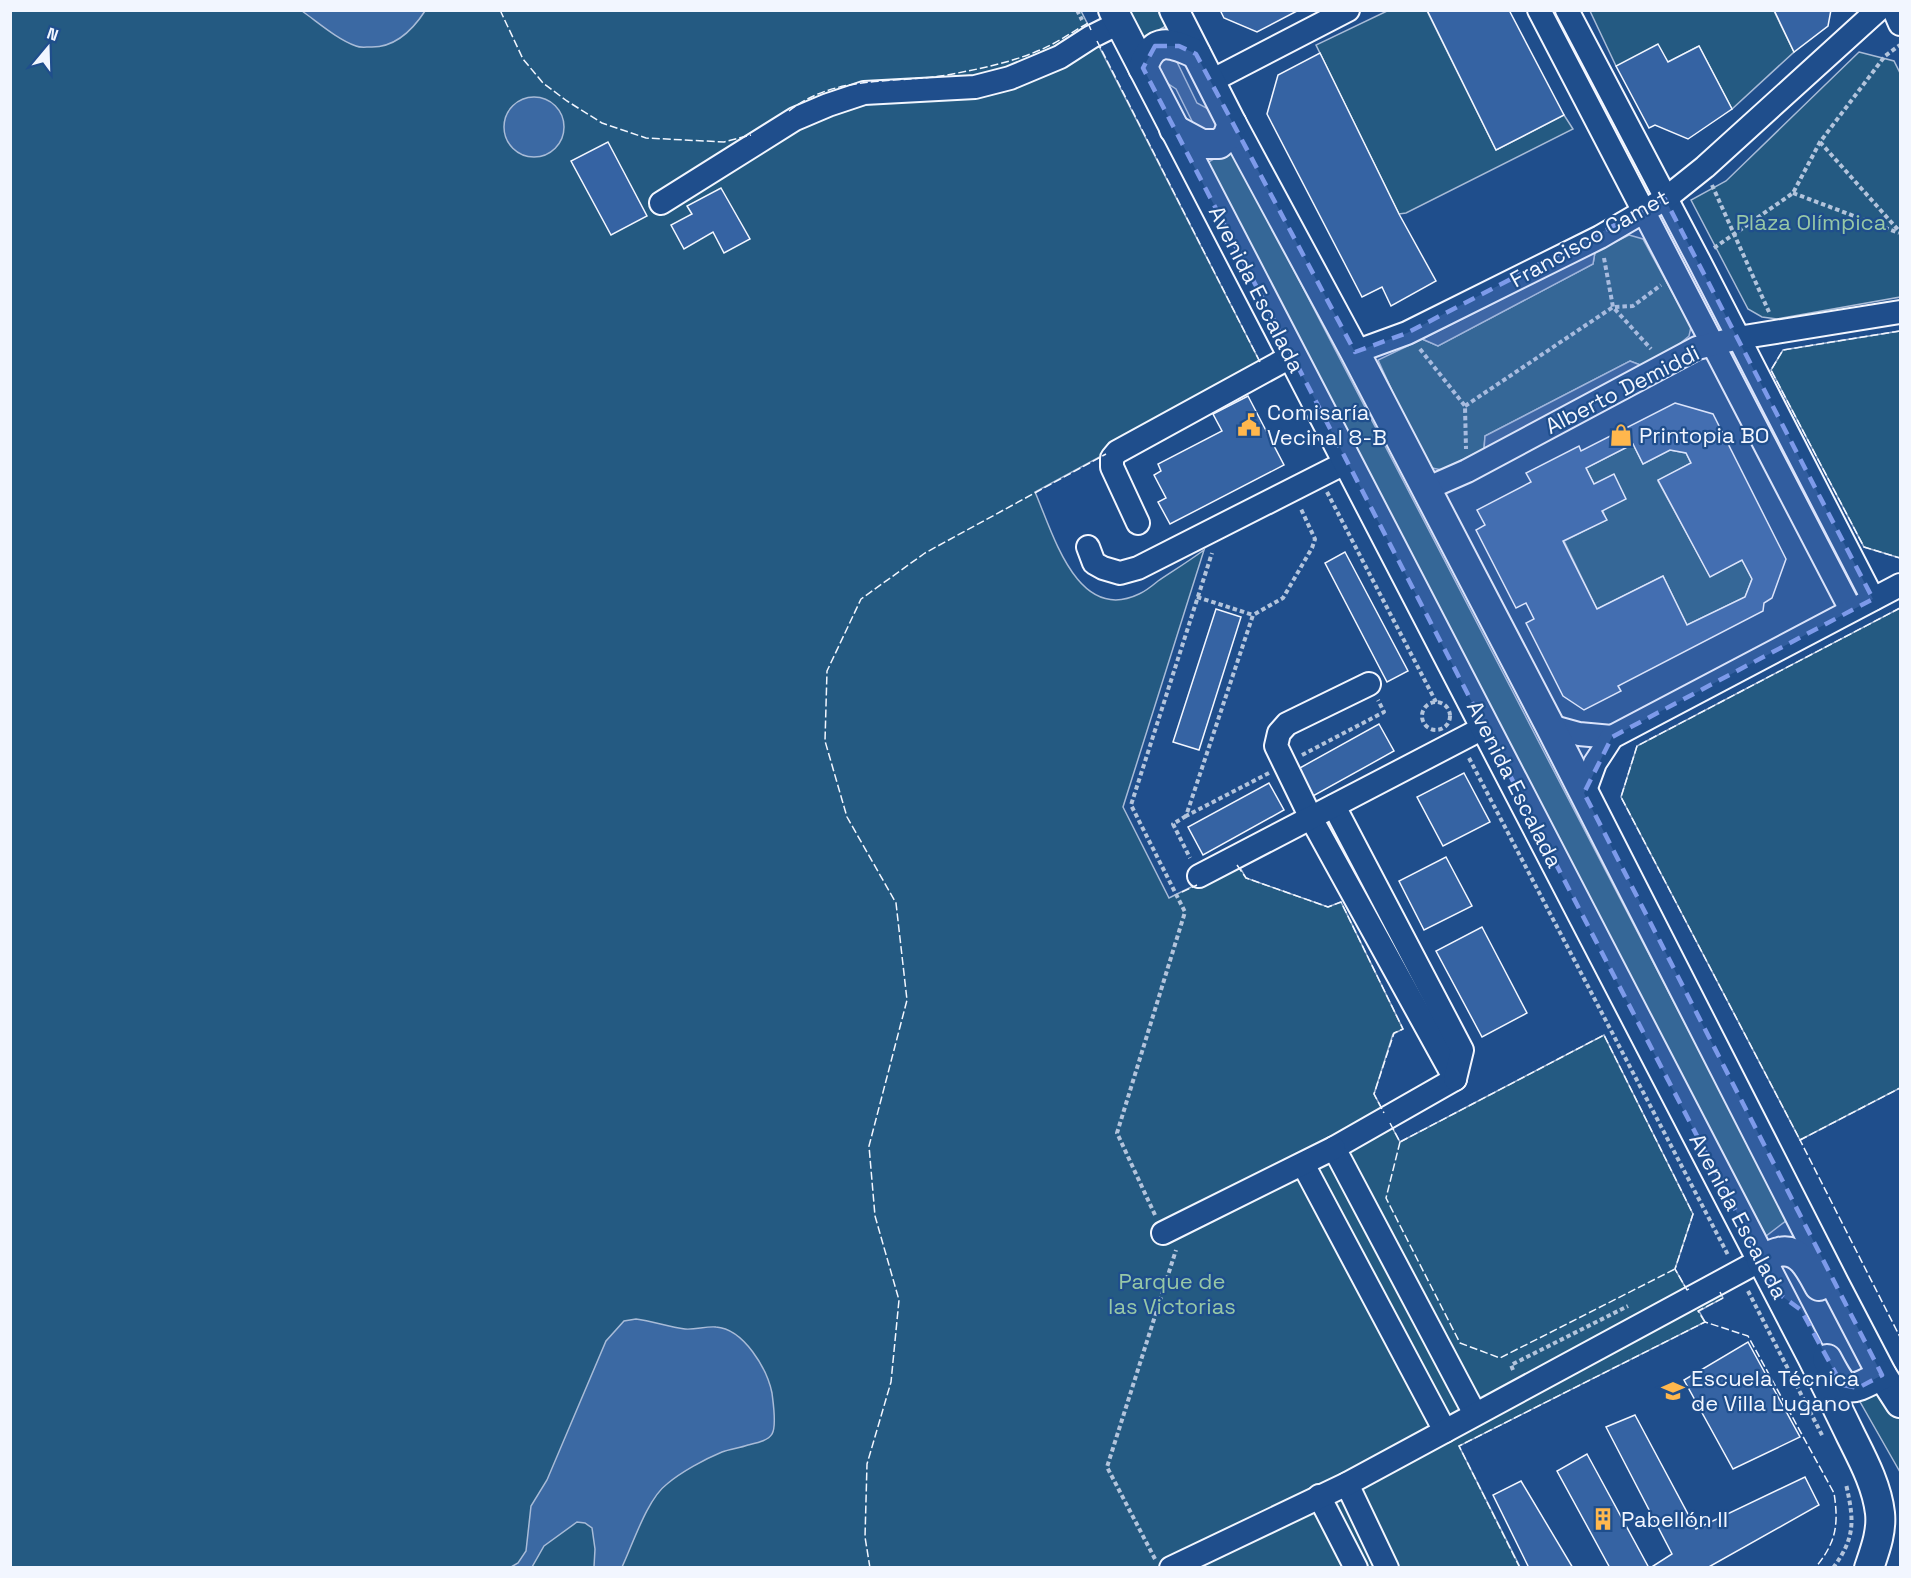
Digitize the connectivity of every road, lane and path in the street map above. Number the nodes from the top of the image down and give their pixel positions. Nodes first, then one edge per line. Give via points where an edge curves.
1 (1174, 10) edge
2 (1348, 10) edge
3 (1539, 10) edge
4 (1567, 10) edge
5 (1878, 10) edge
6 (1894, 10) edge
7 (1116, 17) edge
8 (1900, 24) edge
9 (1900, 45) edge
10 (1196, 54) junction
11 (1143, 68) junction
12 (1211, 81) junction
13 (1232, 124) junction
14 (1174, 129) junction
15 (1820, 142) junction
16 (1705, 167) junction
17 (1793, 193) junction
18 (1665, 199) junction
19 (661, 203) dead end
20 (1643, 211) junction
21 (1900, 233) edge
22 (1733, 235) junction
23 (1600, 237) junction
24 (1698, 259) junction
25 (1676, 273) junction
26 (1613, 307) junction
27 (1900, 312) edge
28 (1778, 332) junction
29 (1407, 333) junction
30 (1738, 338) junction
31 (1713, 345) junction
32 (1355, 352) junction
33 (1292, 356) junction
34 (1665, 364) junction
35 (1465, 406) junction
36 (1347, 462) junction
37 (1467, 471) junction
38 (1324, 486) junction
39 (1426, 489) junction
40 (1320, 500) dead end
41 (1310, 505) dead end
42 (1301, 509) junction
43 (1291, 514) dead end
44 (1138, 524) dead end
45 (1088, 547) dead end
46 (1221, 549) dead end
47 (1900, 585) edge
48 (1197, 597) junction
49 (1873, 599) junction
50 (1851, 610) junction
51 (1253, 615) junction
52 (1369, 684) joint
53 (1436, 702) junction
54 (1550, 726) junction
55 (1485, 727) junction
56 (1612, 736) junction
57 (1461, 758) dead end
58 (1285, 764) junction
59 (1584, 793) junction
60 (1334, 806) junction
61 (1186, 816) junction
62 (1311, 818) junction
63 (1199, 876) joint
64 (1455, 1079) junction
65 (1334, 1148) junction
66 (1303, 1164) junction
67 (1185, 1222) junction
68 (1163, 1233) joint
69 (1728, 1255) dead end
70 (1761, 1260) junction
71 (1748, 1291) dead end
72 (1779, 1294) junction
73 (1877, 1365) junction
74 (1900, 1403) edge
75 (1475, 1414) junction
76 (1445, 1431) junction
77 (1823, 1438) dead end
78 (1845, 1480) dead end
79 (1347, 1484) junction
80 (1320, 1496) junction
81 (1160, 1568) edge
82 (1172, 1568) edge
83 (1356, 1568) edge
84 (1387, 1568) edge
85 (1833, 1568) edge
86 (1869, 1568) edge

1 - 10 main road
2 - 12 street
3 - 20 street
4 - 18 street
5 - 16 street, Francisco Camet
6 - 8 street
7 - 11 main road, Avenida Escalada
7 - 19 street via 1060,57 1010,78 975,87 864,93 828,105 795,119
9 - 15 path via 1885,56
10 - 11 main road via 1179,46 1155,46
10 - 12 main road
11 - 14 main road, Avenida Escalada
12 - 13 main road
13 - 14 main road via 1219,144 1202,144
13 - 32 main road
14 - 33 main road, Avenida Escalada
15 - 17 path
15 - 21 path
16 - 18 street, Francisco Camet
16 - 22 path
17 - 21 path
17 - 22 path
18 - 20 street, Francisco Camet
18 - 24 street
20 - 23 street, Francisco Camet
20 - 25 street
22 - 24 path
22 - 28 path
23 - 26 path
23 - 29 street, Francisco Camet
24 - 30 street
25 - 26 path via 1633,306
25 - 31 street
26 - 34 path
26 - 35 path
27 - 28 street, Alberto Demiddi
28 - 30 street, Alberto Demiddi
29 - 32 street, Francisco Camet
29 - 35 path
30 - 31 street, Alberto Demiddi
30 - 49 street
31 - 34 street, Alberto Demiddi
31 - 50 street
32 - 39 main road
33 - 36 main road, Avenida Escalada
33 - 44 street via 1117,452 1112,467
34 - 37 street, Alberto Demiddi
35 - 37 path
36 - 38 street
36 - 55 main road, Avenida Escalada
37 - 39 street, Alberto Demiddi
38 - 40 path
38 - 45 street via 1120,573 1094,563
38 - 53 path
39 - 54 main road
41 - 42 path
42 - 43 path
42 - 51 path via 1315,539 1312,548 1283,598
46 - 48 path via 1211,554
47 - 49 street
48 - 51 path
48 - 68 path via 1131,805 1185,912 1117,1133
49 - 50 street
50 - 56 street
51 - 61 path
52 - 58 street via 1287,724 1279,733 1276,746
52 - 58 path via 1384,712
53 - 53 path via 1423,709 1422,716 1423,723 1435,730 1442,729 1450,717 1448,709
54 - 56 street via 1579,734
54 - 59 main road
55 - 60 street
55 - 70 main road, Avenida Escalada
56 - 59 street via 1595,763
57 - 69 path via 1467,754
58 - 61 path
58 - 62 street
59 - 73 main road
60 - 62 street
60 - 64 street via 1462,1050
61 - 63 path via 1173,824
62 - 63 street
62 - 64 street
64 - 65 street
65 - 66 street
65 - 75 street
66 - 67 street
66 - 76 street
67 - 68 street
67 - 81 path via 1107,1467
70 - 72 main road, Avenida Escalada
70 - 73 main road via 1787,1251 1803,1260 1846,1339
70 - 75 street
71 - 77 path
72 - 73 main road via 1801,1310 1842,1385 1858,1388
72 - 86 main road, Avenida Escalada via 1876,1492 1879,1531
73 - 74 main road
75 - 76 street
76 - 79 street
78 - 85 path via 1851,1505 1851,1535
79 - 80 street
79 - 84 street
80 - 82 street
80 - 83 street

